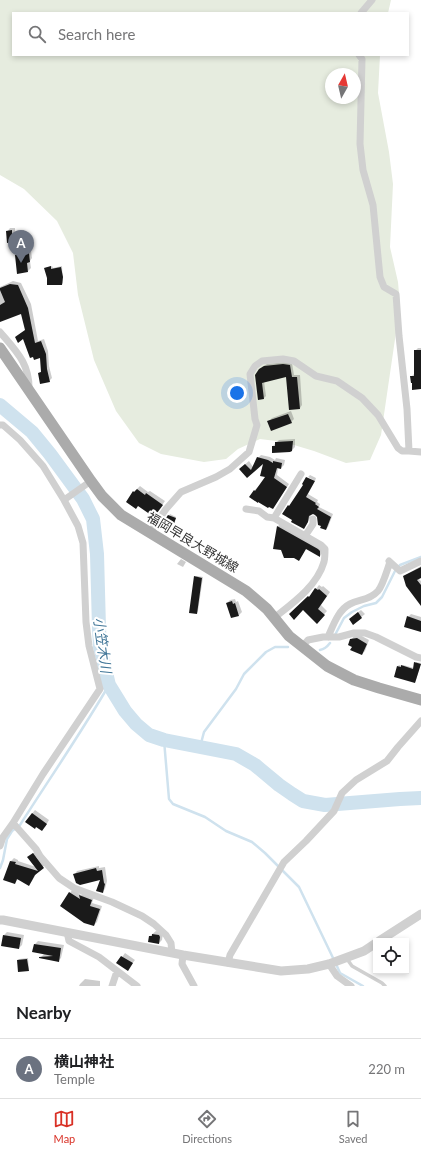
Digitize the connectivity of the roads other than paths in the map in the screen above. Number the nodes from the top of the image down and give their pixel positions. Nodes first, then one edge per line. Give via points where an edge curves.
1 (372, 0) edge
2 (363, 12) edge
3 (360, 56) edge
4 (0, 332) edge
5 (0, 348) edge
6 (29, 391) junction
7 (0, 425) edge
8 (408, 451) junction
9 (421, 452) edge
10 (301, 474) dead end
11 (91, 481) junction
12 (64, 500) junction
13 (246, 509) dead end
14 (274, 518) junction
15 (313, 519) dead end
16 (150, 532) junction
17 (305, 536) junction
18 (421, 561) edge
19 (274, 618) junction
20 (328, 637) junction
21 (302, 647) junction
22 (421, 658) edge
23 (421, 700) edge
24 (421, 721) edge
25 (13, 823) junction
26 (0, 846) edge
27 (421, 914) edge
28 (0, 920) edge
29 (67, 932) junction
30 (385, 938) edge
31 (373, 945) edge
32 (172, 953) junction
33 (182, 955) junction
34 (344, 959) junction
35 (228, 963) junction
36 (329, 964) junction
37 (117, 971) junction
38 (191, 985) edge
39 (112, 986) edge
40 (137, 986) edge
41 (351, 986) edge
42 (385, 986) edge

1 - 2 street
3 - 8 street via 362,59 360,144 363,170 373,205 380,277 384,287 396,294 407,409
4 - 6 street via 19,354 25,366
5 - 6 main road, 福岡早良大野城線
6 - 11 main road, 福岡早良大野城線
7 - 12 street via 9,430 43,466
8 - 9 street
8 - 16 street via 398,448 378,415 362,398 337,381 316,376 294,361 283,358 262,361 250,374 257,425 249,452 230,469 181,492
10 - 14 street
11 - 12 street
11 - 16 main road, 福岡早良大野城線 via 121,515
12 - 25 street via 78,526 83,543 86,622 100,689
13 - 14 street via 259,511 267,517
14 - 17 street
15 - 17 street via 313,524
16 - 19 main road, 福岡早良大野城線 via 246,591
17 - 19 street via 325,549 325,560 311,585
18 - 20 street via 400,571 391,563 380,590 369,598 346,606
19 - 21 main road, 福岡早良大野城線
20 - 21 street via 308,640
20 - 22 street via 365,633 416,658
21 - 23 main road, 福岡早良大野城線 via 327,666 354,680
24 - 35 street via 387,761 356,780 342,793 334,811 284,862 230,955
25 - 26 street via 2,837
25 - 32 street via 59,878 74,888 142,916 166,935 171,943
27 - 30 street
28 - 29 street
29 - 32 street
29 - 37 street via 69,941 99,957
31 - 34 street via 364,952
32 - 33 street
33 - 35 street
33 - 38 street via 182,964
34 - 36 street
34 - 42 lane
35 - 36 street via 281,972
36 - 41 street via 337,976
37 - 39 street
37 - 40 street

